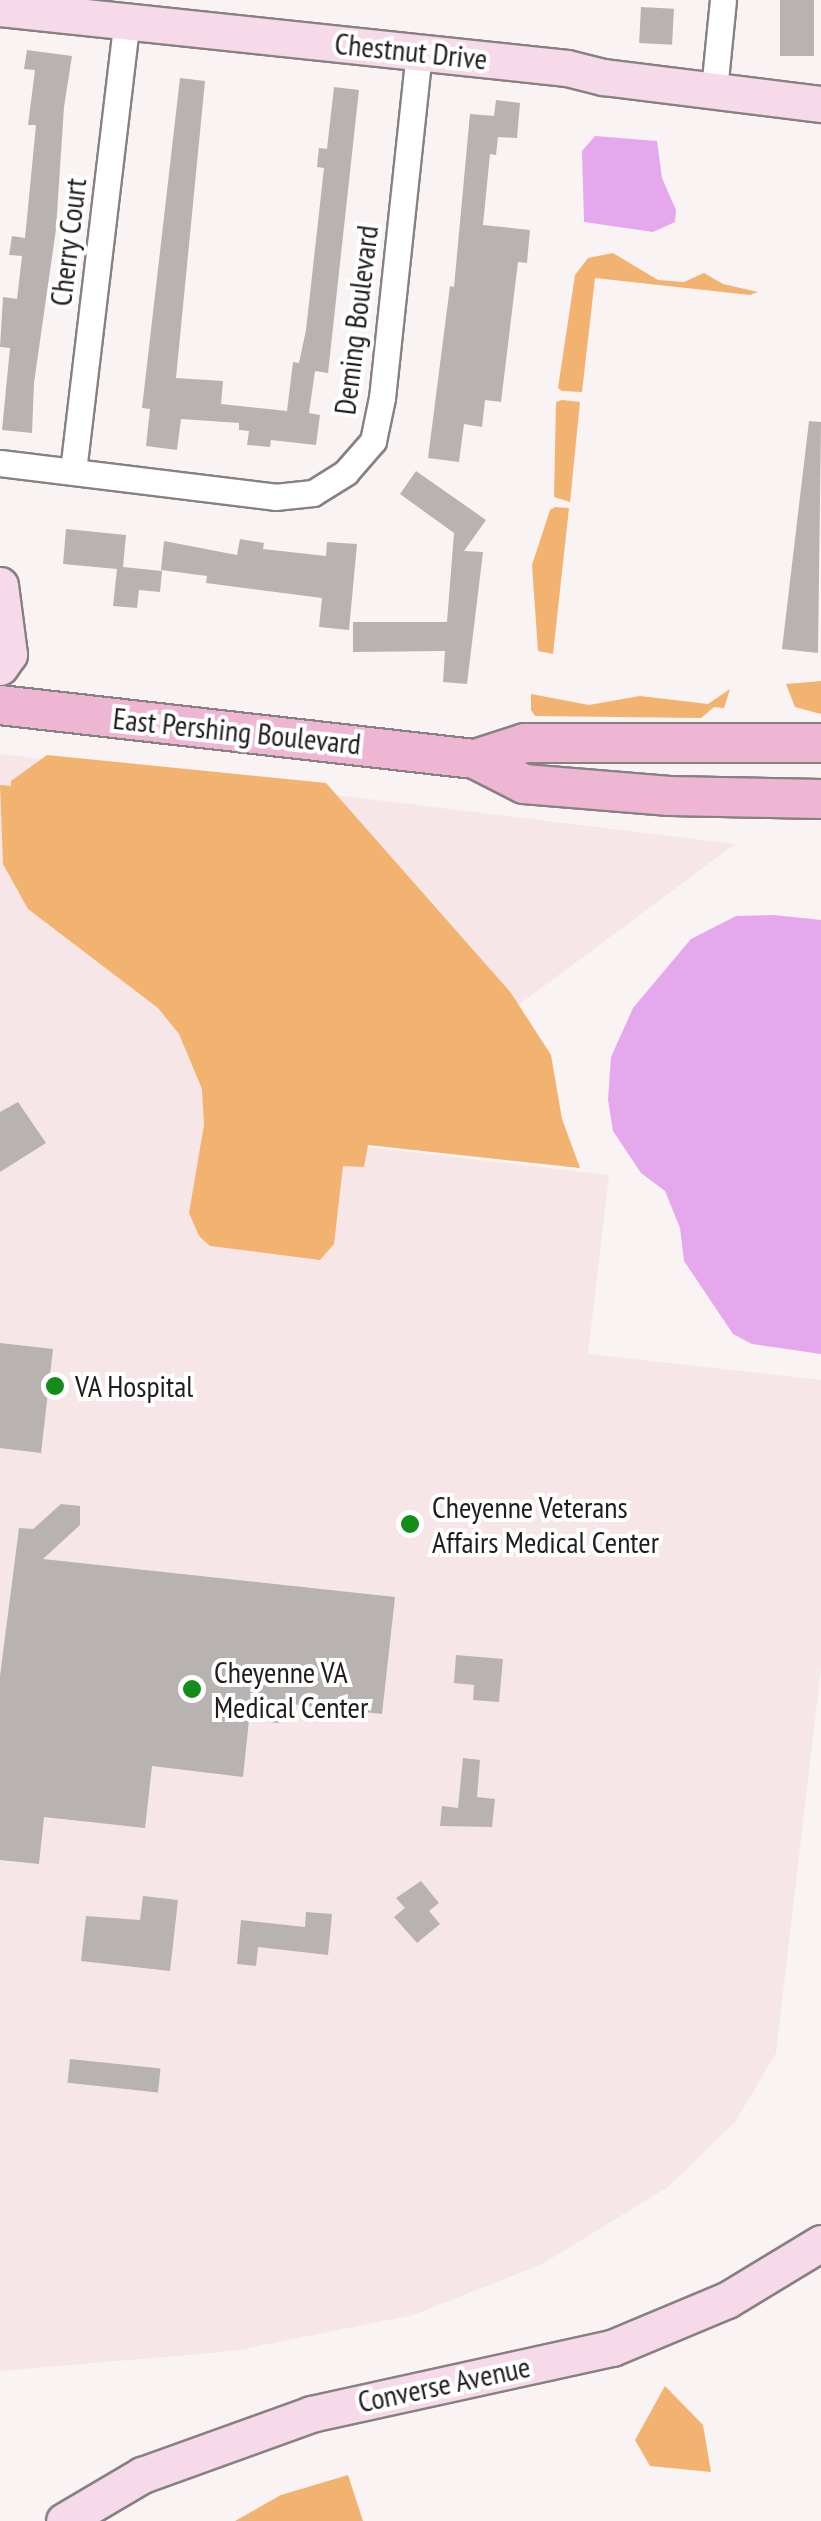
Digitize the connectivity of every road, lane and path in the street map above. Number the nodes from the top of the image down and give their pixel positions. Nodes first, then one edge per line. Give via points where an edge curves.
1 (723, 0) edge
2 (0, 8) edge
3 (128, 21) junction
4 (419, 52) junction
5 (714, 90) junction
6 (821, 104) edge
7 (0, 463) edge
8 (73, 471) junction
9 (0, 585) edge
10 (0, 667) edge
11 (0, 705) edge
12 (821, 743) edge
13 (475, 759) junction
14 (821, 799) edge
15 (821, 2243) edge
16 (64, 2521) edge

1 - 5 street
2 - 3 street, Chestnut Drive
3 - 4 street, Chestnut Drive
3 - 8 street, Cherry Court
4 - 5 street, Chestnut Drive
4 - 8 street, Deming Boulevard via 373,441 346,472 312,493 275,496
5 - 6 street, Chestnut Drive
7 - 8 street, Deming Boulevard
9 - 10 street via 10,654
11 - 13 main road, East Pershing Boulevard
12 - 13 main road, East Pershing Boulevard via 525,743
13 - 14 main road, East Pershing Boulevard via 524,784
15 - 16 street, Converse Avenue via 727,2300 612,2348 311,2414 142,2475

